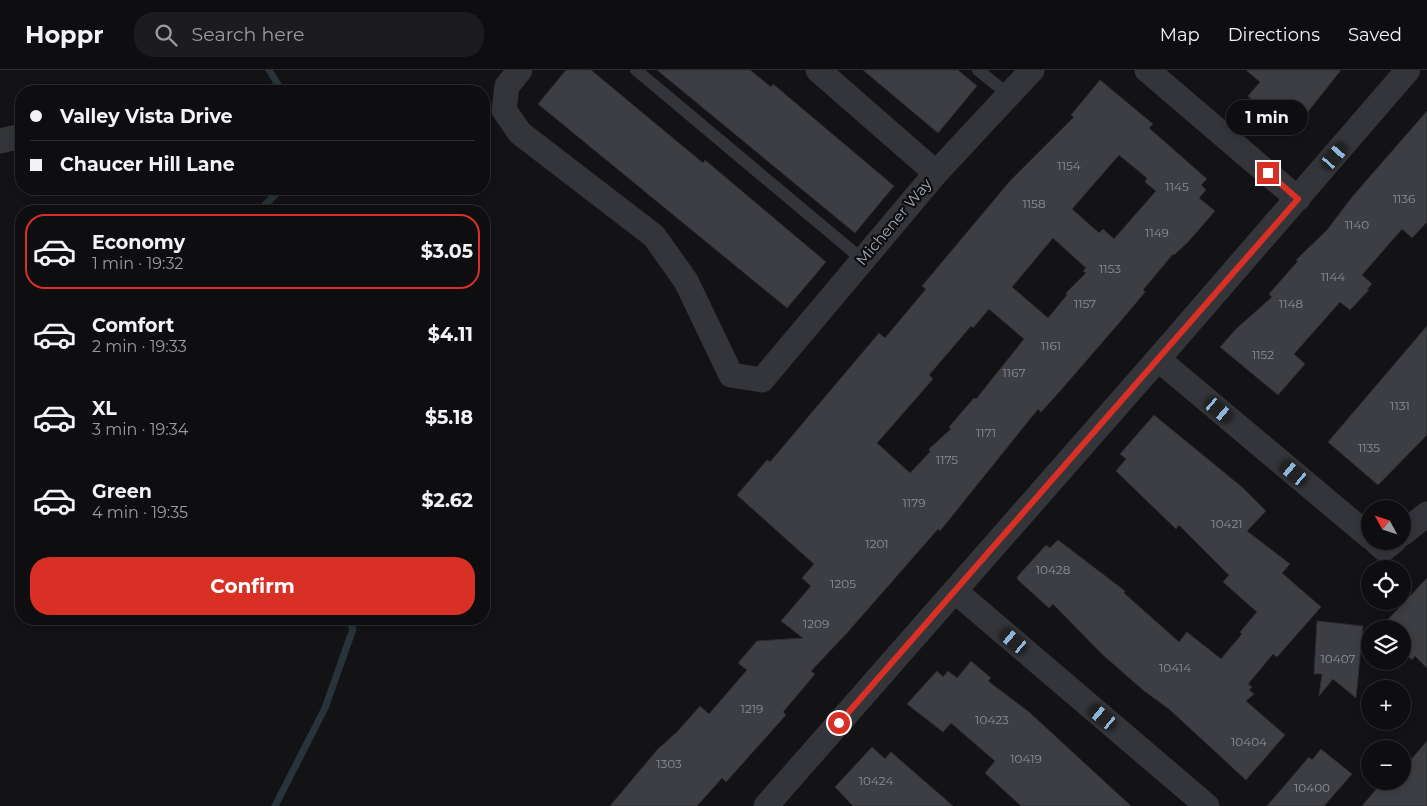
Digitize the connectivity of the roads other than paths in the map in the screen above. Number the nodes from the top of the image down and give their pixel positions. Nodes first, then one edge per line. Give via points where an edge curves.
1 (636, 70) edge
2 (818, 70) edge
3 (978, 70) edge
4 (1032, 70) edge
5 (1146, 70) edge
6 (1408, 70) edge
7 (513, 78) edge
8 (1009, 95) junction
9 (15, 137) edge
10 (0, 141) edge
11 (936, 172) junction
12 (1298, 199) junction
13 (863, 260) junction
14 (1158, 359) junction
15 (1427, 514) edge
16 (1361, 521) edge
17 (1411, 524) edge
18 (955, 591) junction
19 (775, 803) edge
20 (1207, 806) edge

1 - 13 lane
2 - 11 street
3 - 8 lane
4 - 8 street, Michener Way
5 - 12 street
6 - 12 street
7 - 13 street, Michener Way via 504,110 520,133 654,236 686,281 732,375 762,380
8 - 11 street, Michener Way
9 - 10 street
11 - 13 street, Michener Way
12 - 14 street
14 - 16 street
14 - 18 street
15 - 17 street
18 - 19 street
18 - 20 street

